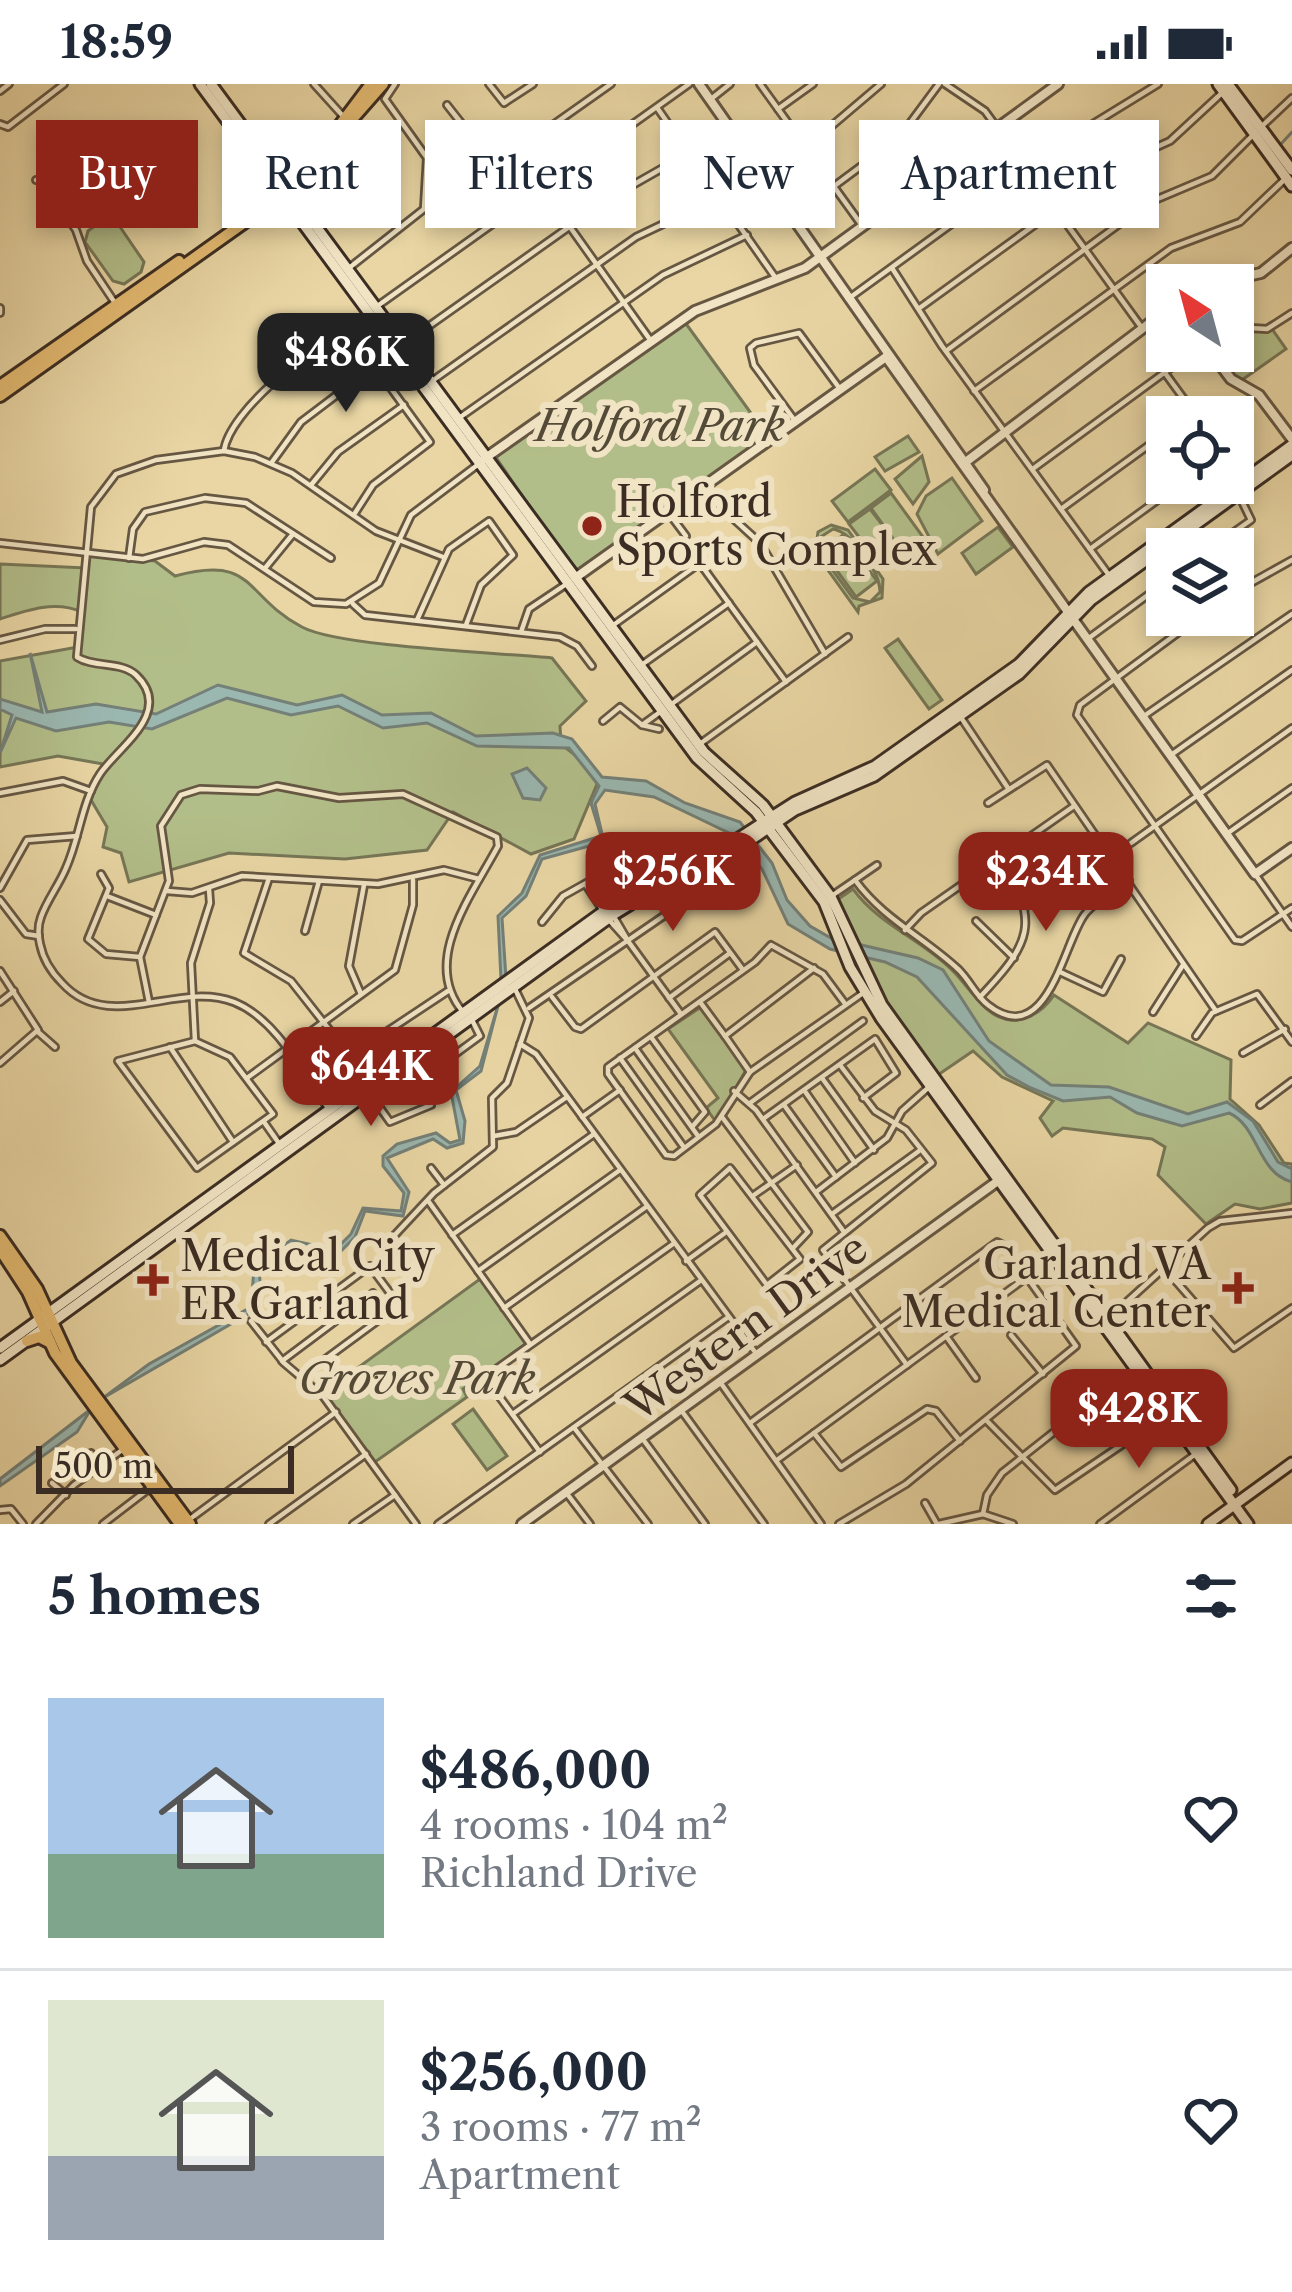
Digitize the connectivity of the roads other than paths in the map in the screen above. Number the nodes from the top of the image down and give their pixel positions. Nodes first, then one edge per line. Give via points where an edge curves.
1 (9, 84) edge
2 (64, 84) edge
3 (200, 84) edge
4 (211, 84) edge
5 (314, 84) edge
6 (371, 84) edge
7 (395, 84) edge
8 (489, 84) edge
9 (533, 84) edge
10 (611, 84) edge
11 (689, 84) edge
12 (699, 84) edge
13 (730, 84) edge
14 (760, 84) edge
15 (813, 84) edge
16 (881, 84) edge
17 (942, 84) edge
18 (1058, 84) edge
19 (1158, 84) edge
20 (1226, 86) edge
21 (383, 90) edge
22 (0, 91) edge
23 (1292, 98) edge
24 (709, 100) junction
25 (447, 105) dead end
26 (657, 107) junction
27 (778, 109) junction
28 (348, 119) junction
29 (229, 120) edge
30 (236, 120) edge
31 (459, 120) edge
32 (560, 120) edge
33 (666, 120) edge
34 (786, 120) edge
35 (992, 120) edge
36 (1009, 120) edge
37 (1103, 120) edge
38 (636, 122) edge
39 (835, 123) edge
40 (0, 124) edge
41 (1257, 131) junction
42 (1159, 144) edge
43 (1290, 178) edge
44 (835, 185) edge
45 (835, 191) edge
46 (859, 222) edge
47 (660, 223) edge
48 (75, 228) edge
49 (231, 228) edge
50 (314, 228) edge
51 (488, 228) edge
52 (567, 228) edge
53 (571, 228) edge
54 (742, 228) edge
55 (859, 228) edge
56 (947, 228) edge
57 (1031, 228) edge
58 (1069, 228) edge
59 (747, 235) junction
60 (1292, 248) edge
61 (1085, 250) junction
62 (820, 258) junction
63 (597, 265) junction
64 (892, 268) junction
65 (346, 271) junction
66 (1254, 275) edge
67 (777, 282) junction
68 (1114, 289) junction
69 (847, 300) junction
70 (623, 302) junction
71 (117, 308) junction
72 (374, 308) junction
73 (921, 308) junction
74 (1292, 314) edge
75 (1146, 325) edge
76 (1142, 328) junction
77 (1254, 328) edge
78 (651, 341) junction
79 (65, 345) junction
80 (401, 346) junction
81 (946, 351) junction
82 (886, 357) junction
83 (376, 368) junction
84 (1165, 372) joint
85 (1226, 372) edge
86 (429, 383) junction
87 (0, 386) edge
88 (841, 389) junction
89 (974, 391) junction
90 (0, 396) edge
91 (1180, 396) edge
92 (404, 405) junction
93 (456, 420) junction
94 (795, 422) junction
95 (1004, 430) junction
96 (1292, 442) edge
97 (1146, 447) edge
98 (224, 451) junction
99 (1292, 455) edge
100 (485, 459) junction
101 (272, 462) junction
102 (963, 464) junction
103 (1032, 469) junction
104 (1254, 477) edge
105 (1254, 480) edge
106 (311, 485) junction
107 (701, 489) junction
108 (1152, 504) edge
109 (1219, 504) edge
110 (1247, 504) edge
111 (1061, 509) junction
112 (668, 512) junction
113 (354, 515) junction
114 (1240, 528) edge
115 (293, 534) junction
116 (396, 539) junction
117 (0, 543) edge
118 (1090, 549) junction
119 (84, 550) junction
120 (443, 557) junction
121 (129, 558) junction
122 (331, 558) dead end
123 (1292, 560) edge
124 (700, 563) junction
125 (266, 568) junction
126 (572, 580) junction
127 (1112, 580) junction
128 (1254, 581) edge
129 (1146, 596) edge
130 (352, 602) junction
131 (729, 603) junction
132 (1070, 613) junction
133 (1292, 614) edge
134 (417, 620) junction
135 (466, 626) junction
136 (76, 629) junction
137 (608, 629) junction
138 (521, 632) junction
139 (1173, 636) edge
140 (848, 637) dead end
141 (1088, 638) junction
142 (0, 640) edge
143 (757, 643) junction
144 (825, 654) junction
145 (592, 666) dead end
146 (637, 668) junction
147 (1292, 670) edge
148 (1116, 677) junction
149 (786, 682) junction
150 (666, 708) junction
151 (958, 712) junction
152 (1144, 716) junction
153 (603, 721) dead end
154 (642, 725) junction
155 (1292, 728) edge
156 (659, 729) dead end
157 (695, 747) junction
158 (1171, 755) junction
159 (1008, 788) junction
160 (1292, 788) edge
161 (92, 790) junction
162 (0, 793) edge
163 (1199, 795) junction
164 (988, 802) dead end
165 (1076, 805) junction
166 (765, 825) junction
167 (1155, 826) junction
168 (1227, 834) junction
169 (77, 836) junction
170 (1131, 843) dead end
171 (1292, 848) edge
172 (638, 854) dead end
173 (999, 859) junction
174 (877, 865) dead end
175 (101, 874) dead end
176 (1255, 874) junction
177 (1065, 876) dead end
178 (269, 878) junction
179 (412, 878) junction
180 (480, 880) junction
181 (855, 880) junction
182 (319, 881) junction
183 (1129, 881) junction
184 (364, 884) junction
185 (588, 884) junction
186 (208, 887) junction
187 (0, 889) edge
188 (167, 891) junction
189 (107, 896) junction
190 (827, 899) junction
191 (0, 900) edge
192 (675, 901) dead end
193 (1292, 908) edge
194 (1089, 909) junction
195 (608, 914) junction
196 (1283, 914) junction
197 (156, 915) junction
198 (976, 921) dead end
199 (542, 922) dead end
200 (1292, 927) edge
201 (905, 930) junction
202 (304, 931) dead end
203 (39, 936) junction
204 (628, 941) junction
205 (730, 953) junction
206 (140, 957) junction
207 (1014, 958) junction
208 (1121, 959) dead end
209 (1183, 965) junction
210 (814, 968) junction
211 (743, 970) junction
212 (0, 971) edge
213 (1060, 973) junction
214 (653, 976) junction
215 (511, 984) junction
216 (867, 990) junction
217 (14, 991) junction
218 (448, 991) junction
219 (192, 993) junction
220 (361, 994) junction
221 (552, 997) junction
222 (980, 997) junction
223 (669, 998) junction
224 (0, 1002) edge
225 (149, 1002) junction
226 (699, 1002) junction
227 (846, 1005) junction
228 (529, 1008) junction
229 (1216, 1010) junction
230 (1153, 1012) dead end
231 (681, 1015) junction
232 (468, 1016) junction
233 (863, 1021) dead end
234 (325, 1022) junction
235 (37, 1028) junction
236 (1285, 1029) junction
237 (725, 1036) junction
238 (1196, 1036) dead end
239 (650, 1037) junction
240 (195, 1041) junction
241 (1292, 1042) edge
242 (520, 1044) junction
243 (55, 1047) dead end
244 (170, 1047) junction
245 (635, 1048) junction
246 (286, 1050) junction
247 (1243, 1053) dead end
248 (620, 1058) junction
249 (0, 1063) edge
250 (840, 1065) junction
251 (405, 1066) junction
252 (750, 1072) junction
253 (247, 1078) junction
254 (822, 1078) junction
255 (1292, 1081) edge
256 (417, 1082) junction
257 (933, 1084) junction
258 (620, 1090) junction
259 (804, 1090) junction
260 (734, 1091) junction
261 (567, 1097) junction
262 (863, 1098) junction
263 (750, 1102) junction
264 (784, 1105) junction
265 (1259, 1105) dead end
266 (332, 1114) junction
267 (722, 1117) junction
268 (582, 1118) junction
269 (763, 1119) junction
270 (264, 1122) junction
271 (895, 1122) junction
272 (692, 1127) junction
273 (594, 1134) junction
274 (494, 1136) junction
275 (700, 1138) junction
276 (234, 1143) junction
277 (685, 1148) junction
278 (283, 1149) junction
279 (921, 1149) junction
280 (874, 1150) junction
281 (855, 1163) junction
282 (797, 1165) junction
283 (431, 1168) dead end
284 (620, 1170) junction
285 (836, 1177) junction
286 (1000, 1180) junction
287 (773, 1182) junction
288 (444, 1186) junction
289 (816, 1192) junction
290 (754, 1196) junction
291 (427, 1200) junction
292 (646, 1207) junction
293 (197, 1211) junction
294 (1292, 1213) edge
295 (832, 1214) junction
296 (726, 1232) junction
297 (844, 1232) junction
298 (452, 1235) junction
299 (0, 1236) edge
300 (392, 1238) dead end
301 (673, 1244) junction
302 (793, 1248) junction
303 (0, 1249) edge
304 (1055, 1257) junction
305 (686, 1261) junction
306 (19, 1269) junction
307 (478, 1271) junction
308 (1167, 1271) junction
309 (1028, 1276) junction
310 (700, 1281) junction
311 (851, 1289) junction
312 (374, 1293) dead end
313 (42, 1300) junction
314 (63, 1303) junction
315 (504, 1308) junction
316 (1292, 1309) edge
317 (727, 1318) junction
318 (46, 1321) junction
319 (251, 1322) dead end
320 (1102, 1322) junction
321 (879, 1328) junction
322 (1011, 1335) dead end
323 (946, 1336) junction
324 (27, 1340) junction
325 (49, 1342) junction
326 (266, 1342) junction
327 (530, 1344) junction
328 (0, 1348) edge
329 (758, 1357) junction
330 (0, 1360) edge
331 (282, 1360) junction
332 (907, 1365) junction
333 (1137, 1368) junction
334 (1043, 1374) junction
335 (301, 1377) junction
336 (976, 1378) dead end
337 (720, 1382) junction
338 (84, 1386) junction
339 (681, 1410) junction
340 (1170, 1411) junction
341 (336, 1412) junction
342 (512, 1414) junction
343 (986, 1420) junction
344 (750, 1423) junction
345 (574, 1427) junction
346 (814, 1433) junction
347 (642, 1438) junction
348 (960, 1441) junction
349 (128, 1446) junction
350 (1200, 1451) junction
351 (540, 1452) junction
352 (91, 1453) dead end
353 (366, 1454) junction
354 (1022, 1456) junction
355 (777, 1460) junction
356 (100, 1466) junction
357 (605, 1466) junction
358 (1292, 1467) edge
359 (52, 1483) dead end
360 (156, 1484) junction
361 (567, 1493) junction
362 (66, 1495) junction
363 (395, 1495) junction
364 (925, 1503) dead end
365 (1238, 1505) junction
366 (0, 1510) edge
367 (983, 1514) junction
368 (527, 1522) edge
369 (185, 1523) edge
370 (22, 1524) edge
371 (36, 1524) edge
372 (103, 1524) edge
373 (269, 1524) edge
374 (353, 1524) edge
375 (416, 1524) edge
376 (438, 1524) edge
377 (590, 1524) edge
378 (647, 1524) edge
379 (706, 1524) edge
380 (764, 1524) edge
381 (821, 1524) edge
382 (839, 1524) edge
383 (938, 1524) edge
384 (1013, 1524) edge
385 (1100, 1524) edge
386 (1212, 1524) edge
387 (1251, 1524) edge

1 - 22 street
2 - 40 street via 8,127
3 - 29 main road
4 - 30 main road
5 - 28 street
6 - 28 main road
7 - 21 street
8 - 9 street via 504,104
10 - 32 street
11 - 26 street
12 - 24 street
13 - 24 street
14 - 27 street
15 - 27 street
16 - 39 street
17 - 35 street
17 - 44 street via 899,138
18 - 36 street
19 - 37 street
20 - 41 main road
20 - 42 street
21 - 28 main road
21 - 65 street via 427,158 424,209
23 - 41 street
24 - 62 street
25 - 31 street
26 - 33 street
26 - 38 street
27 - 34 street
41 - 43 main road
41 - 61 street via 1212,176 1148,203
43 - 68 street via 1240,222 1182,242
45 - 46 street
47 - 63 street
48 - 71 street
49 - 71 main road
50 - 65 main road
51 - 72 street
52 - 80 street
53 - 63 street
54 - 59 street
55 - 62 street
56 - 64 street
57 - 73 street
58 - 61 street
59 - 67 street
59 - 70 street
60 - 66 street
61 - 68 street
61 - 81 street
62 - 67 street
62 - 69 street
63 - 70 street
63 - 86 street
64 - 69 street
64 - 73 street
65 - 72 main road
67 - 78 street via 705,306
68 - 76 street
68 - 89 street
69 - 82 street
70 - 78 street
70 - 93 street
71 - 79 main road
72 - 80 main road
73 - 81 street
74 - 77 street
75 - 76 street
76 - 95 street
78 - 100 street
79 - 87 main road
79 - 90 main road
80 - 83 street
80 - 86 main road
81 - 89 street
82 - 88 street
82 - 102 street
83 - 92 street
83 - 98 street via 346,332 265,391
83 - 101 street via 302,422
84 - 91 street
84 - 103 street
85 - 96 street via 1259,395
86 - 93 main road
88 - 94 street
88 - 94 street via 800,333 755,344 751,361
89 - 95 street
92 - 106 street via 338,452
92 - 113 street via 430,442 373,485
93 - 100 main road
94 - 107 street
95 - 102 street
95 - 103 street
96 - 104 main road
97 - 111 street
98 - 101 street
98 - 119 street via 116,475 91,507
99 - 105 main road
100 - 116 street via 416,511
100 - 126 main road
101 - 106 street
102 - 132 street
103 - 111 street
106 - 113 street
107 - 112 street
107 - 144 street via 760,543
108 - 118 street
109 - 127 main road
110 - 114 street via 1251,520
111 - 118 street
112 - 124 street
112 - 126 street
113 - 116 street
115 - 121 street via 246,503 205,498 145,512
115 - 122 street
115 - 125 street
116 - 120 street
116 - 130 street via 379,583
117 - 119 street
118 - 127 street
119 - 121 street
119 - 136 street
120 - 134 street
120 - 135 street via 486,520 513,555 482,585
121 - 125 street via 214,542
123 - 128 street
124 - 131 street
124 - 137 street
125 - 130 street via 314,602
126 - 137 main road
126 - 138 street via 529,609
127 - 132 main road
129 - 141 street
130 - 134 street via 361,614
131 - 143 street
131 - 146 street
132 - 141 street
132 - 151 main road via 1040,648
133 - 152 street
134 - 135 street
135 - 138 street
136 - 142 street
136 - 161 street via 77,657 132,672 147,699 141,730
137 - 146 main road
138 - 145 street via 570,641
139 - 148 street
140 - 144 street
141 - 148 street
143 - 149 street
143 - 150 street
144 - 149 street
146 - 150 main road
147 - 158 street
148 - 152 street
148 - 167 street via 1076,711
149 - 157 street
150 - 154 street
150 - 157 main road
151 - 159 street
151 - 166 main road via 897,755
152 - 158 street
153 - 154 street via 620,707
154 - 156 street
155 - 163 street
157 - 166 main road
158 - 163 street
159 - 164 street
159 - 165 street via 1044,764
160 - 168 street
161 - 162 street via 63,782
161 - 169 street
163 - 167 street
163 - 168 street
165 - 173 street
165 - 183 street
166 - 190 main road
166 - 195 main road via 657,876
167 - 170 street
167 - 196 street via 1238,942
168 - 176 street
169 - 187 street via 27,840
169 - 203 street
171 - 176 street
172 - 185 street
173 - 201 street
173 - 207 street via 1028,914
174 - 181 street
175 - 189 street
176 - 196 street
177 - 194 street
178 - 182 street
178 - 186 street
178 - 234 street via 244,953 292,981
179 - 180 street via 444,870
179 - 184 street
179 - 220 street via 399,963
180 - 188 street via 498,840 432,802 278,786 200,789 177,798 163,817
180 - 218 street via 452,935
181 - 190 street
181 - 201 street
182 - 184 street
182 - 202 street
183 - 194 street
183 - 209 street
184 - 220 street via 349,966
185 - 195 street
185 - 199 street via 563,896
186 - 188 street
186 - 219 street
188 - 197 street
189 - 197 street
189 - 206 street via 88,939 106,954
190 - 216 main road
191 - 203 street via 26,934
192 - 204 street
193 - 196 street
194 - 213 street
195 - 204 street
195 - 215 main road
196 - 200 street
197 - 206 street
198 - 207 street
201 - 222 street via 958,969
203 - 225 street via 48,966 84,1001
204 - 214 street
204 - 221 street
205 - 211 street
205 - 214 street via 716,932
205 - 223 street
206 - 225 street
207 - 222 street
208 - 213 street via 1103,992
209 - 229 street
209 - 230 street
210 - 211 street via 771,945
210 - 227 street
210 - 237 street
211 - 226 street
212 - 217 street
213 - 222 street via 1026,1012 999,1011
214 - 221 street via 578,1030
214 - 223 street
215 - 228 street
215 - 232 main road
216 - 227 street
216 - 257 main road
217 - 224 street
217 - 235 street
218 - 232 street
218 - 234 street via 353,1058
219 - 225 street
219 - 240 street
219 - 246 street via 244,1007
220 - 234 street
221 - 228 street
223 - 231 street
226 - 231 street
226 - 237 street
227 - 252 street
228 - 242 street
229 - 236 street via 1257,994
229 - 238 street
231 - 239 street
232 - 251 main road
232 - 256 street via 480,1036
233 - 263 street
234 - 246 street
235 - 243 street
235 - 249 street
236 - 241 street
236 - 247 street
237 - 252 street
239 - 245 street
239 - 272 street via 705,1112
240 - 244 street
240 - 253 street via 221,1049
242 - 261 street
242 - 274 street via 507,1083 492,1098
244 - 276 street
244 - 276 street via 119,1058 197,1168
245 - 248 street
245 - 272 street
246 - 253 street
246 - 266 street
248 - 258 street via 608,1070
248 - 277 street
250 - 254 street
250 - 262 street
250 - 262 street via 875,1039 896,1072
251 - 256 street
251 - 256 street via 375,1101 390,1122 431,1103
251 - 266 main road
252 - 260 street
253 - 270 street via 273,1114
254 - 259 street
254 - 280 street
255 - 265 street
257 - 271 street
257 - 286 main road
258 - 268 street
258 - 277 street via 666,1155
259 - 264 street
259 - 281 street
260 - 263 street
260 - 267 street
261 - 268 street
261 - 274 street via 516,1132
262 - 271 street
263 - 269 street
264 - 269 street
264 - 285 street
266 - 278 main road
267 - 275 street
267 - 287 street
268 - 273 street
269 - 282 street
270 - 276 street
270 - 278 street
271 - 279 street
271 - 280 street
272 - 275 street
273 - 284 street
273 - 298 street
274 - 288 street via 489,1152
275 - 277 street
278 - 293 main road
279 - 295 street
279 - 297 street via 932,1169
280 - 281 street
281 - 285 street
282 - 287 street
282 - 289 street
283 - 288 street
284 - 292 street
284 - 307 street
285 - 289 street
286 - 304 main road
286 - 311 street, Western Drive
287 - 290 street
287 - 302 street via 808,1232
288 - 291 street
289 - 295 street
290 - 296 street via 733,1168 703,1188
290 - 302 street
291 - 298 street
291 - 300 street
292 - 301 street
292 - 315 street
293 - 314 main road
293 - 318 main road
294 - 308 street via 1220,1221
295 - 297 street
296 - 302 street via 767,1286 800,1261
296 - 305 street
297 - 311 street via 823,1250
298 - 307 street
299 - 306 main road
301 - 305 street
301 - 327 street
303 - 306 main road
304 - 309 street
304 - 320 main road
305 - 310 street
306 - 313 main road
306 - 318 main road
307 - 315 street
308 - 316 street via 1234,1348
308 - 320 street
309 - 321 street via 1000,1241
309 - 323 street
309 - 334 street via 1076,1343
310 - 317 street
310 - 342 street
311 - 321 street
311 - 329 street, Western Drive
312 - 331 street
313 - 314 main road
313 - 318 main road
314 - 318 main road
315 - 327 street
317 - 329 street
317 - 345 street
318 - 324 main road
318 - 325 main road
318 - 328 main road
318 - 338 main road
319 - 326 street
320 - 333 main road
321 - 332 street
321 - 344 street
322 - 334 street
323 - 332 street
323 - 336 street
324 - 325 main road
324 - 330 main road
325 - 338 main road
326 - 331 street
326 - 335 street via 370,1266 399,1305
327 - 342 street via 485,1377
329 - 337 street, Western Drive
331 - 335 street
332 - 346 street
333 - 340 main road
333 - 354 street
334 - 343 street
335 - 341 street
337 - 339 street, Western Drive
337 - 344 street
338 - 349 main road
339 - 347 street, Western Drive
339 - 380 street
340 - 350 main road
340 - 354 street via 1065,1487 1051,1489
341 - 353 street
341 - 369 street
342 - 351 street
343 - 348 street
343 - 354 street
344 - 355 street
345 - 351 street
345 - 357 street
346 - 348 street via 842,1467 927,1409
346 - 355 street
347 - 357 street, Western Drive
347 - 379 street
348 - 382 street
349 - 356 street
349 - 360 main road
350 - 365 main road
350 - 385 street
351 - 376 street
352 - 356 street
353 - 363 street
353 - 373 street
354 - 367 street via 994,1481
355 - 381 street
356 - 362 street
357 - 361 street, Western Drive
357 - 378 street
358 - 365 main road
359 - 362 street
360 - 369 main road
360 - 372 street
361 - 368 street, Western Drive
361 - 377 street
362 - 371 street
363 - 374 street
363 - 375 street
364 - 383 street
365 - 386 main road
365 - 387 main road
366 - 370 street via 11,1509
367 - 383 street
367 - 384 street

